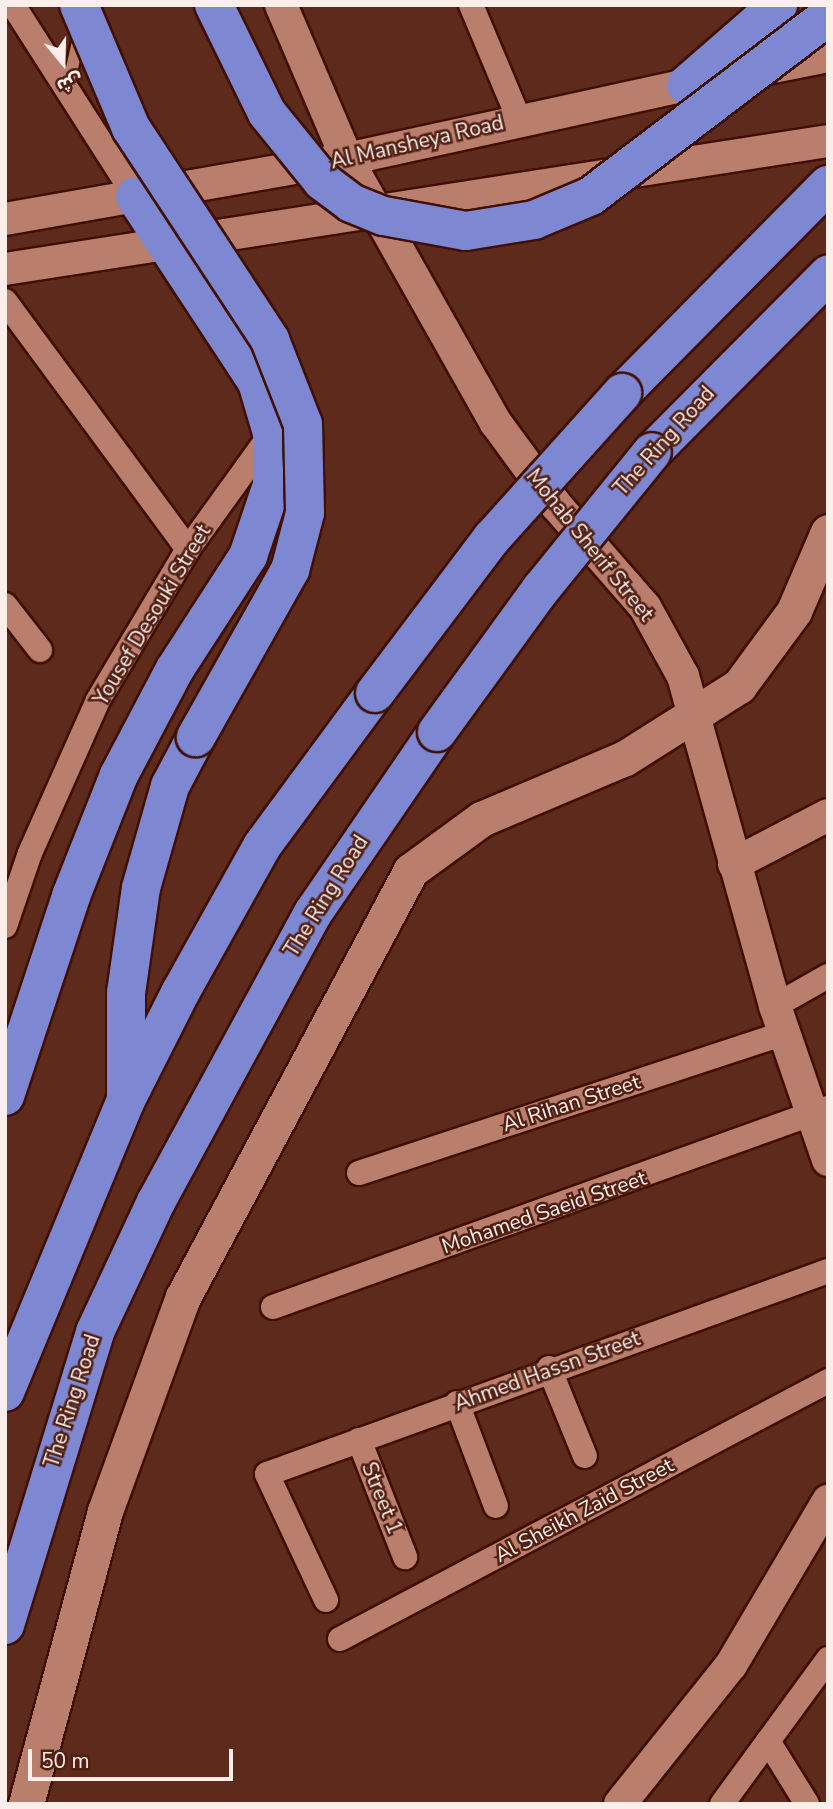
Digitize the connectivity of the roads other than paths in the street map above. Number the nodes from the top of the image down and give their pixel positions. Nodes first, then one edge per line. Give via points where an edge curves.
1 (13, 5) edge
2 (80, 5) edge
3 (214, 5) edge
4 (281, 5) edge
5 (471, 5) edge
6 (778, 5) edge
7 (828, 16) edge
8 (828, 56) edge
9 (686, 85) junction
10 (67, 90) junction
11 (519, 119) junction
12 (828, 141) edge
13 (347, 159) junction
14 (828, 185) edge
15 (135, 196) junction
16 (376, 212) junction
17 (5, 219) edge
18 (166, 243) junction
19 (5, 270) edge
20 (828, 275) edge
21 (5, 301) edge
22 (272, 433) junction
23 (828, 532) edge
24 (188, 549) junction
25 (5, 605) edge
26 (40, 650) dead end
27 (696, 715) junction
28 (828, 816) edge
29 (734, 863) junction
30 (5, 926) edge
31 (828, 976) edge
32 (779, 1019) junction
33 (5, 1096) edge
34 (126, 1100) junction
35 (821, 1112) edge
36 (828, 1160) edge
37 (359, 1173) dead end
38 (828, 1271) edge
39 (273, 1307) dead end
40 (549, 1368) junction
41 (828, 1381) edge
42 (5, 1392) edge
43 (457, 1403) junction
44 (359, 1440) junction
45 (585, 1456) dead end
46 (828, 1501) edge
47 (496, 1506) dead end
48 (405, 1557) dead end
49 (326, 1600) dead end
50 (5, 1625) edge
51 (340, 1639) dead end
52 (828, 1660) edge
53 (768, 1741) junction
54 (26, 1804) edge
55 (620, 1804) edge
56 (722, 1804) edge
57 (807, 1804) edge

1 - 10 street
2 - 10 lane via 77,60
2 - 34 highway, bridge via 131,128 270,340 303,424 306,503 290,570 170,786 141,888 126,993
3 - 7 highway, bridge via 267,113 322,181 384,216 466,231 534,220 592,196
4 - 13 street, Mohab Sherif Street
5 - 11 street
6 - 9 highway
8 - 9 street, Al Mansheya Road
9 - 11 street, Al Mansheya Road
10 - 15 street
11 - 13 street, Al Mansheya Road
12 - 16 street
13 - 15 street, Al Mansheya Road
13 - 16 street, Mohab Sherif Street
14 - 34 highway, bridge via 622,393 492,538 262,846
15 - 17 street, Al Mansheya Road
15 - 18 highway
16 - 18 street
16 - 27 street, Mohab Sherif Street via 518,455 645,607 683,676
18 - 19 street
18 - 22 highway via 244,359
20 - 50 highway, The Ring Road, bridge via 652,452 541,589 437,732 292,948 156,1202 95,1332
21 - 24 street
22 - 24 street, Yousef Desouki Street
22 - 33 highway via 272,485 259,533 175,669 119,775 71,896
23 - 27 main road via 771,649 754,673
24 - 30 street, Yousef Desouki Street via 98,700 30,853
25 - 26 street
27 - 29 street, Mohab Sherif Street
27 - 54 main road via 625,758 481,818 410,871 183,1297 104,1511
28 - 29 street
29 - 32 street, Mohab Sherif Street
31 - 32 street, Al Rihan Street
32 - 35 street, Mohab Sherif Street
32 - 37 street, Al Rihan Street
34 - 42 highway via 23,1338
35 - 36 street, Mohab Sherif Street
35 - 39 street, Mohamed Saeid Street
38 - 40 street, Ahmed Hassn Street
40 - 43 street, Ahmed Hassn Street
40 - 45 street
41 - 51 street, Al Sheikh Zaid Street
43 - 44 street, Ahmed Hassn Street
43 - 47 street
44 - 48 street, Street 1
44 - 49 street, Ahmed Hassn Street via 267,1474
46 - 55 street via 731,1665
52 - 53 street
53 - 56 street
53 - 57 street

